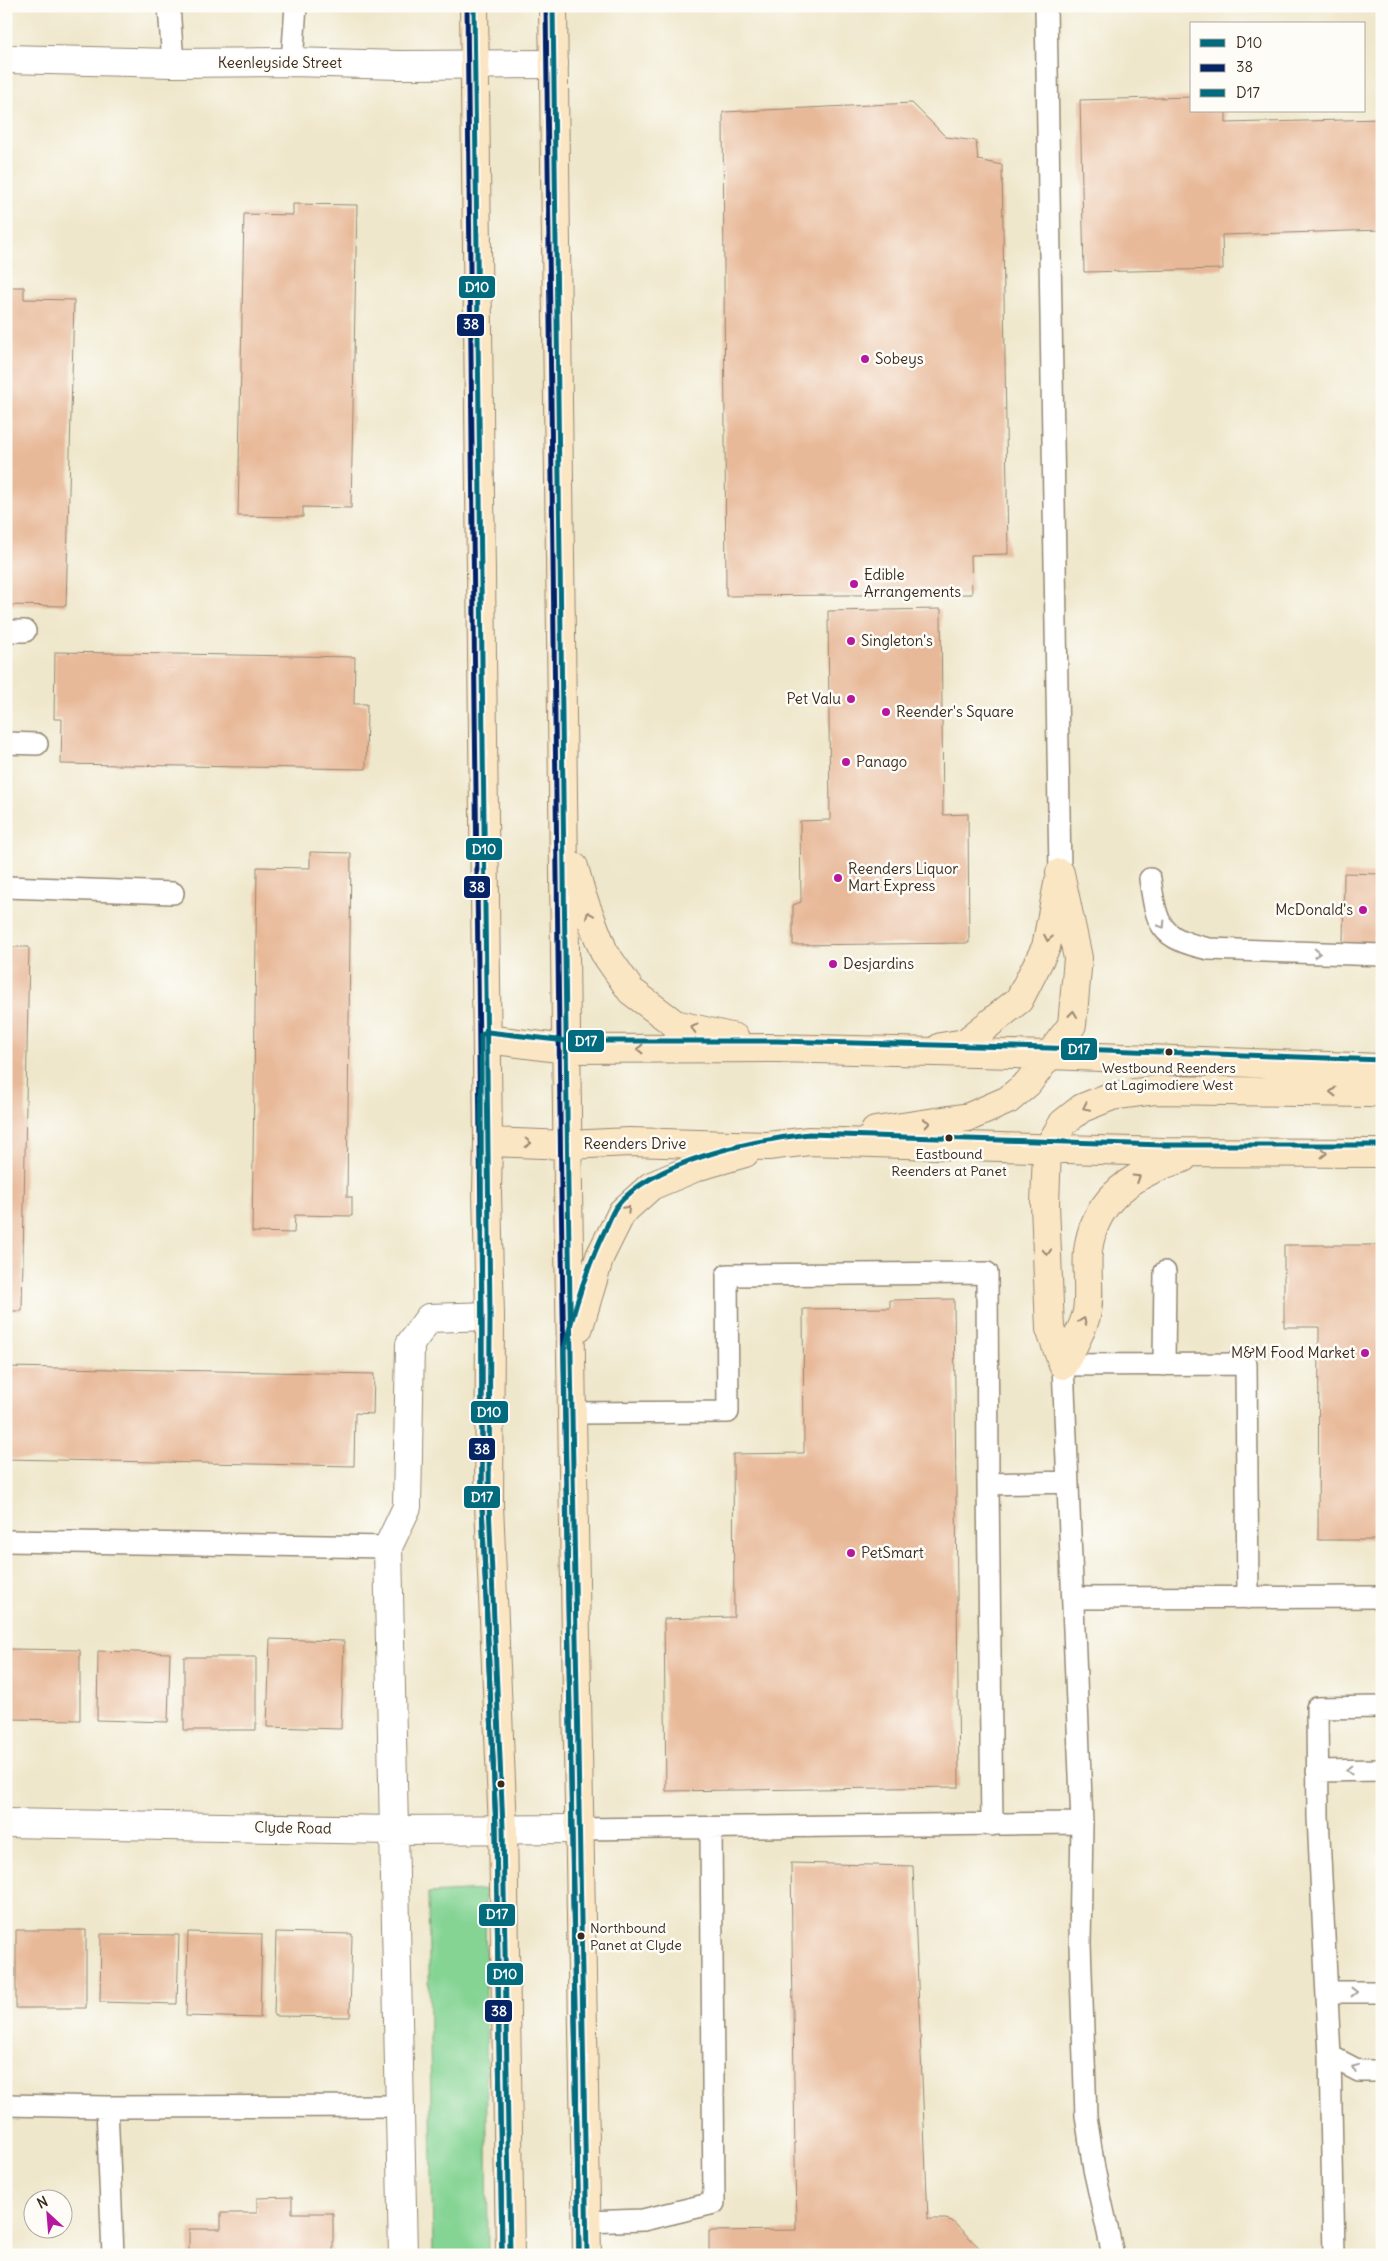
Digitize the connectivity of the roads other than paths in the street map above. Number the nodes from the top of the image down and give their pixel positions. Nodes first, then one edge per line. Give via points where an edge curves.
1 (169, 6) edge
2 (296, 6) edge
3 (474, 6) edge
4 (553, 6) edge
5 (1046, 6) edge
6 (6, 59) edge
7 (292, 62) junction
8 (173, 63) junction
9 (475, 64) junction
10 (554, 64) junction
11 (6, 743) edge
12 (37, 744) dead end
13 (564, 833) junction
14 (1060, 873) junction
15 (1150, 879) dead end
16 (6, 887) edge
17 (173, 893) dead end
18 (1382, 955) edge
19 (486, 1040) junction
20 (776, 1048) junction
21 (566, 1049) junction
22 (902, 1053) junction
23 (1049, 1055) junction
24 (1382, 1068) edge
25 (1382, 1090) edge
26 (809, 1141) junction
27 (488, 1142) junction
28 (569, 1145) junction
29 (768, 1146) junction
30 (1047, 1150) junction
31 (1200, 1153) junction
32 (1382, 1153) edge
33 (1165, 1272) dead end
34 (490, 1316) junction
35 (571, 1351) junction
36 (1063, 1365) junction
37 (1164, 1365) junction
38 (572, 1413) junction
39 (1068, 1482) junction
40 (988, 1484) junction
41 (6, 1541) edge
42 (388, 1546) junction
43 (1382, 1596) edge
44 (1073, 1598) junction
45 (1248, 1598) junction
46 (1382, 1707) edge
47 (1382, 1770) edge
48 (1317, 1771) junction
49 (6, 1823) edge
50 (1082, 1823) junction
51 (992, 1825) junction
52 (503, 1828) junction
53 (579, 1829) junction
54 (711, 1829) junction
55 (393, 1830) junction
56 (1327, 1992) junction
57 (1382, 1992) edge
58 (1330, 2056) junction
59 (1382, 2071) edge
60 (6, 2105) edge
61 (400, 2106) junction
62 (107, 2107) junction
63 (586, 2222) junction
64 (113, 2255) edge
65 (404, 2255) edge
66 (510, 2255) edge
67 (586, 2255) edge
68 (1114, 2255) edge
69 (1334, 2255) edge

1 - 8 lane
2 - 7 lane
3 - 9 street
4 - 10 street
5 - 14 lane
6 - 8 street, Keenleyside Street
7 - 8 street, Keenleyside Street
7 - 9 street, Keenleyside Street
9 - 10 street, Keenleyside Street
9 - 19 street
10 - 13 street
11 - 12 lane
20 -> 13 street via 675,1024 631,991 604,952 582,896
13 - 21 street
14 -> 22 street via 1046,947 1019,1000 966,1043
23 -> 14 street via 1072,1025 1078,958
15 -> 18 lane via 1155,916 1167,933 1189,944 1209,949
16 - 17 lane
19 - 21 street
19 - 27 street
20 -> 21 street
20 - 22 street
21 - 28 street
22 - 23 street
23 - 24 street
26 -> 23 street via 969,1117 1008,1100 1028,1083
25 -> 30 street via 1369,1093 1156,1090 1112,1096 1082,1108 1063,1122
26 - 29 street, Reenders Drive
26 - 30 street, Reenders Drive
27 -> 28 street, Reenders Drive
27 - 34 street
28 - 29 street, Reenders Drive via 629,1142
28 - 35 street
35 -> 29 street via 600,1256 622,1212 651,1186 699,1166
30 - 31 street, Reenders Drive
30 -> 36 street via 1045,1204 1050,1329
31 -> 32 street, Reenders Drive
36 -> 31 street via 1086,1316 1088,1249 1105,1204 1119,1189 1142,1174
33 - 37 lane
34 - 42 street via 428,1318 410,1344 407,1507
34 - 52 street via 489,1505
35 - 38 street
36 - 37 lane
36 - 39 lane
37 - 45 lane via 1246,1364
38 - 40 lane via 728,1412 727,1275 987,1273
38 - 53 street
39 - 40 lane
39 - 44 lane
40 - 51 lane
41 - 42 lane
42 - 55 street
43 - 45 lane
44 - 45 lane
44 - 50 lane
46 - 48 lane via 1317,1708
47 -> 48 lane
48 - 56 lane
49 - 55 street, Clyde Road
50 - 51 lane
50 - 68 lane via 1080,1944 1086,2116 1094,2169
51 - 54 lane
52 - 53 street, Clyde Road
52 - 55 street, Clyde Road
52 - 66 street
53 - 54 lane
53 - 63 street
54 - 63 lane via 714,2203 644,2220
55 - 61 street
56 -> 57 lane
56 - 58 lane
59 -> 58 lane via 1359,2071
58 - 69 lane
60 - 62 lane
61 - 62 lane
61 - 65 street
62 - 64 lane
63 - 67 street

